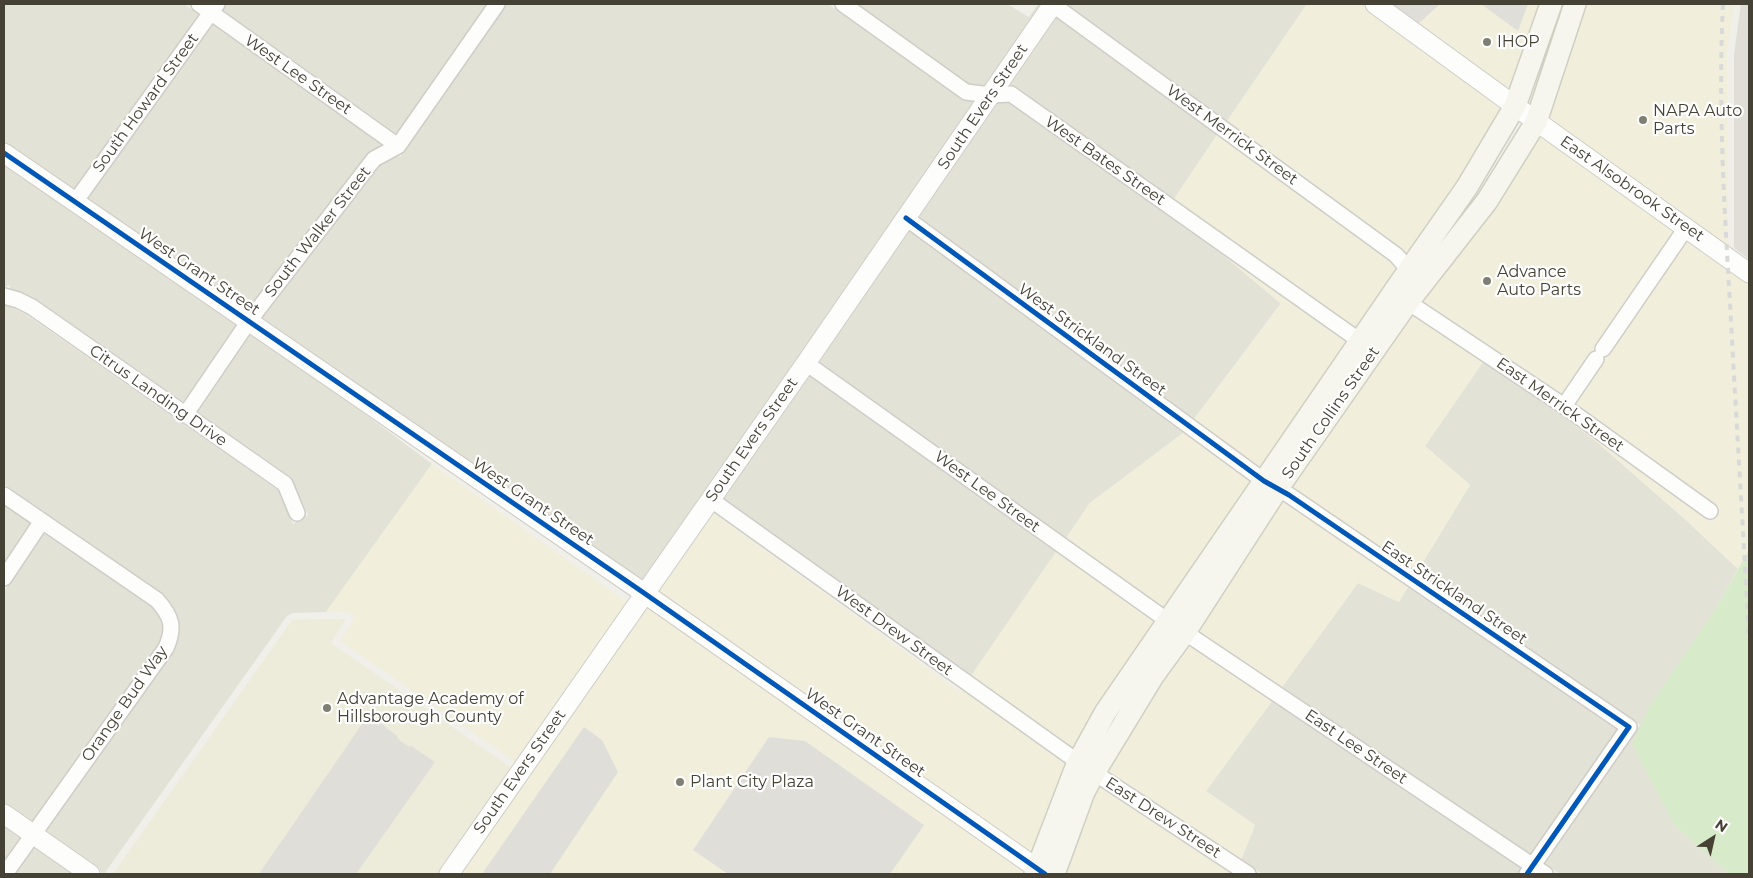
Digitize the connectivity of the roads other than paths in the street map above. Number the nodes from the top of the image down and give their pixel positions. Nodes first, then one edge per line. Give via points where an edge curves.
1 (497, 4) edge
2 (843, 4) edge
3 (1053, 4) edge
4 (1375, 4) edge
5 (1552, 4) edge
6 (1575, 4) edge
7 (209, 7) edge
8 (992, 95) junction
9 (1514, 106) junction
10 (1536, 122) junction
11 (398, 146) junction
12 (4, 153) edge
13 (75, 202) junction
14 (906, 218) junction
15 (1466, 227) junction
16 (1686, 228) junction
17 (1409, 270) junction
18 (1749, 273) edge
19 (4, 296) edge
20 (1408, 302) junction
21 (249, 321) junction
22 (1360, 341) junction
23 (806, 363) junction
24 (1564, 406) junction
25 (185, 415) junction
26 (1271, 485) junction
27 (4, 495) edge
28 (710, 499) junction
29 (1710, 511) dead end
30 (298, 513) dead end
31 (42, 521) junction
32 (4, 578) edge
33 (644, 593) junction
34 (1176, 627) junction
35 (1086, 768) junction
36 (4, 814) edge
37 (33, 834) junction
38 (1535, 871) edge
39 (1042, 873) edge
40 (5, 874) edge
41 (90, 874) edge
42 (449, 874) edge
43 (1248, 874) edge

1 - 11 street, South Walker Street
2 - 8 street, West Bates Street via 966,92
3 - 8 street, South Evers Street
3 - 17 street, West Merrick Street via 1396,255
4 - 9 street, East Alsobrook Street
5 - 9 main road, South Collins Street
5 - 10 main road via 1556,19 1534,81
6 - 10 main road, South Collins Street
7 - 11 street, West Lee Street
7 - 13 street, South Howard Street
8 - 14 street, South Evers Street
8 - 22 street, West Bates Street via 1011,94
9 - 10 street, East Alsobrook Street
9 - 15 main road via 1518,122 1510,145
9 - 17 main road, South Collins Street via 1467,187
10 - 15 main road, South Collins Street
10 - 16 street, East Alsobrook Street
11 - 21 street, South Walker Street via 374,159
12 - 13 street, West Grant Street
13 - 21 street, West Grant Street
14 - 23 street, South Evers Street
14 - 26 street, West Strickland Street
15 - 20 main road, South Collins Street
16 - 18 street, East Alsobrook Street
16 - 24 street
17 - 22 main road, South Collins Street
19 - 25 street, Citrus Landing Drive via 32,307
20 - 24 street, East Merrick Street
20 - 26 main road, South Collins Street
21 - 25 street, South Walker Street
21 - 33 street, West Grant Street
22 - 26 main road, South Collins Street
23 - 28 street, South Evers Street
23 - 34 street, West Lee Street
24 - 29 street, East Merrick Street
25 - 30 street, Citrus Landing Drive via 285,484
26 - 34 main road, South Collins Street
26 - 38 street, East Strickland Street via 1629,727
27 - 31 street, Orange Bud Way
28 - 33 street, South Evers Street
28 - 35 street, West Drew Street
31 - 32 street
31 - 37 street, Orange Bud Way via 157,600 166,610 171,635 166,648
33 - 39 street, West Grant Street
33 - 42 street, South Evers Street
34 - 35 main road, South Collins Street via 1105,713
34 - 38 street, East Lee Street
35 - 39 main road, South Collins Street
35 - 43 street, East Drew Street
36 - 37 street
37 - 40 street, Orange Bud Way
37 - 41 street

